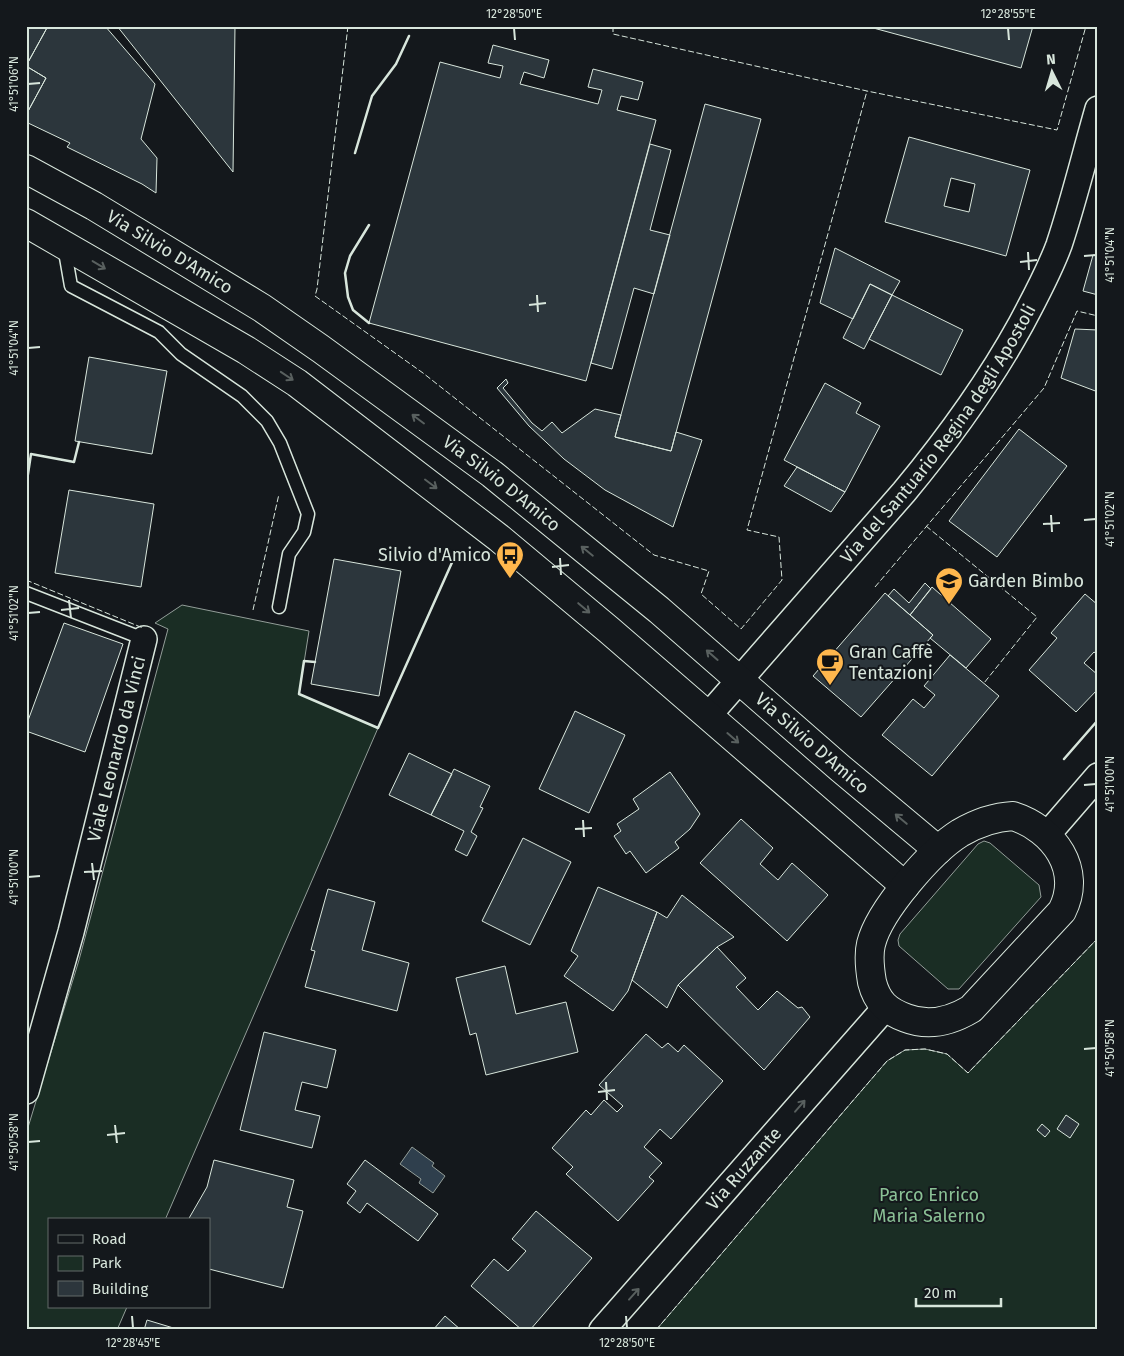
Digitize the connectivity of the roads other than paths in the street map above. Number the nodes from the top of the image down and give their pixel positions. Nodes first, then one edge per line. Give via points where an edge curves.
1 (1098, 110) edge
2 (26, 169) edge
3 (26, 223) edge
4 (64, 244) junction
5 (26, 593) edge
6 (279, 607) dead end
7 (144, 639) joint
8 (740, 679) junction
9 (708, 716) junction
10 (1098, 776) edge
11 (1047, 835) junction
12 (938, 850) junction
13 (905, 886) junction
14 (884, 1008) junction
15 (26, 1091) edge
16 (602, 1330) edge

1 - 8 street, Via del Santuario Regina degli Apostoli via 1049,268 972,405 932,459
8 -> 2 street, Via Silvio D'Amico via 492,474 329,354 210,276
3 - 4 street
4 - 6 lane via 71,286 160,332 181,354 242,396 274,433 308,514 304,532 289,554
4 -> 9 street via 297,382 499,538
5 - 7 lane
7 - 15 street, Viale Leonardo da Vinci via 71,932
8 - 9 street, Via del Santuario Regina degli Apostoli
12 -> 8 street, Via Silvio D'Amico
9 -> 13 street
10 - 11 street
11 - 12 street via 1024,820 1013,816 998,817 959,833
11 - 14 street via 1066,864 1069,879 1067,902 971,1010 940,1023 924,1023
12 - 13 street
13 - 14 street via 879,923 871,945 869,959 873,983
16 -> 14 street, Via Ruzzante

